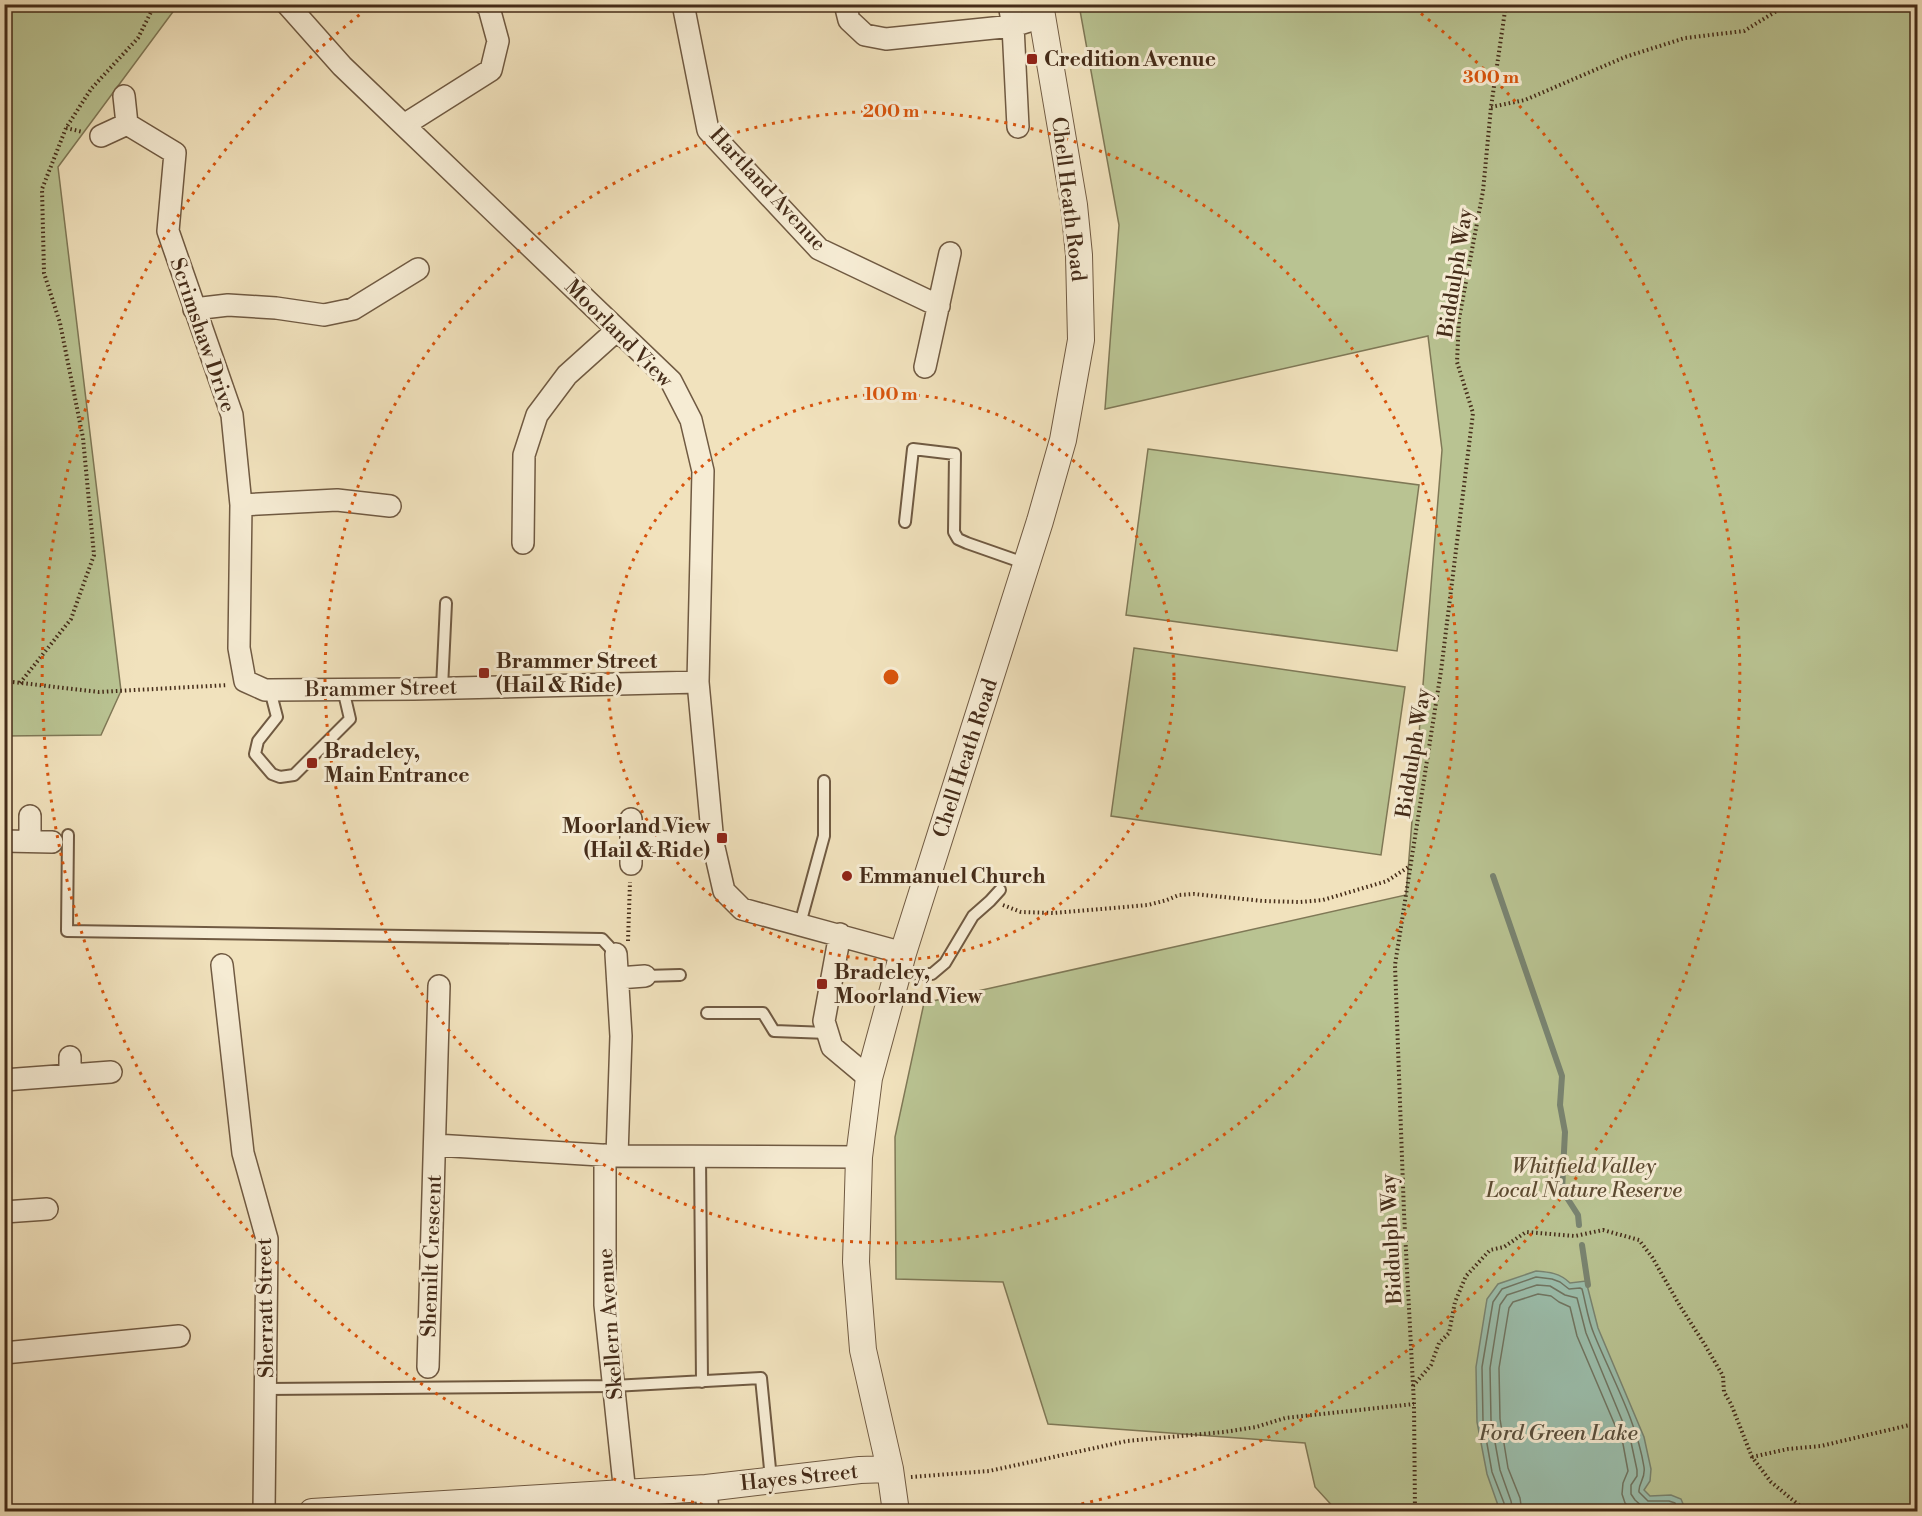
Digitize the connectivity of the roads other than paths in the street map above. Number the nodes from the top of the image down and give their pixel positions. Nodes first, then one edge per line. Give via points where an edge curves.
1 (287, 4) edge
2 (485, 4) edge
3 (684, 4) edge
4 (845, 4) edge
5 (1009, 4) edge
6 (1041, 11) edge
7 (1013, 26) junction
8 (124, 96) dead end
9 (127, 124) junction
10 (404, 125) junction
11 (1018, 127) dead end
12 (101, 136) dead end
13 (950, 253) dead end
14 (418, 269) dead end
15 (939, 306) junction
16 (194, 309) junction
17 (617, 330) junction
18 (925, 368) dead end
19 (241, 505) junction
20 (390, 506) dead end
21 (906, 522) dead end
22 (523, 543) dead end
23 (1027, 564) junction
24 (446, 603) dead end
25 (698, 682) junction
26 (256, 685) junction
27 (442, 688) junction
28 (343, 689) junction
29 (824, 781) dead end
30 (30, 816) dead end
31 (631, 819) dead end
32 (60, 838) joint
33 (30, 841) junction
34 (631, 841) junction
35 (4, 842) edge
36 (713, 843) junction
37 (631, 864) road end
38 (1000, 890) dead end
39 (800, 924) junction
40 (840, 934) junction
41 (616, 954) joint
42 (901, 961) junction
43 (222, 965) dead end
44 (680, 975) dead end
45 (645, 976) joint
46 (618, 978) junction
47 (439, 986) dead end
48 (707, 1013) dead end
49 (828, 1033) junction
50 (111, 1072) dead end
51 (869, 1078) junction
52 (4, 1080) edge
53 (435, 1145) junction
54 (611, 1155) junction
55 (700, 1156) junction
56 (859, 1157) junction
57 (47, 1209) dead end
58 (4, 1212) edge
59 (180, 1335) dead end
60 (4, 1353) edge
61 (428, 1367) dead end
62 (702, 1382) junction
63 (613, 1386) junction
64 (266, 1389) junction
65 (891, 1474) junction
66 (771, 1479) junction
67 (625, 1494) junction
68 (707, 1500) edge
69 (264, 1512) edge
70 (312, 1512) edge
71 (897, 1512) edge

1 - 10 street, Moorland View via 342,66
2 - 10 street via 498,41 491,70
3 - 15 street, Hartland Avenue via 708,130 819,249
4 - 7 street via 849,20 865,35 886,39
5 - 7 street, Chell Heath Road
6 - 7 street
6 - 23 street, Chell Heath Road via 1074,205 1081,340 1063,440
7 - 11 street, Chell Heath Road
8 - 9 street
9 - 12 street
9 - 16 street, Scrimshaw Drive via 175,153 168,231
10 - 17 street, Moorland View
13 - 15 street
14 - 16 street via 353,309 324,315 228,305
15 - 18 street
16 - 19 street, Scrimshaw Drive via 232,415
17 - 22 street via 567,375 537,415 524,455
17 - 25 street, Moorland View via 671,381 691,420 696,440 702,471
19 - 20 street via 337,500
19 - 26 street, Scrimshaw Drive via 239,648
21 - 23 lane via 913,449 955,454 954,532 958,539
23 - 42 street, Chell Heath Road
24 - 27 lane
25 - 27 street, Brammer Street
25 - 36 street, Moorland View
26 - 28 street, Brammer Street
26 - 28 lane via 276,717 258,741 255,754 272,774 280,777 294,775 350,719
27 - 28 street, Brammer Street
29 - 39 lane via 824,836
30 - 33 street
31 - 34 street
32 - 33 street
32 - 41 lane via 68,930 602,939
33 - 35 street
34 - 36 street
34 - 37 street
36 - 39 street, Moorland View via 724,891 742,909
38 - 42 lane via 973,916 945,963 932,974 917,974
39 - 40 street, Moorland View
40 - 42 street, Moorland View
40 - 49 street via 824,1021
41 - 46 street, Skellern Avenue
42 - 51 street, Chell Heath Road
43 - 64 street, Sherratt Street via 243,1153 267,1239
44 - 45 lane
45 - 46 street
46 - 54 street, Skellern Avenue via 621,1036
47 - 53 street, Shemilt Crescent
48 - 49 lane via 764,1013 774,1031
49 - 51 street via 832,1047
50 - 52 street via 70,1066
51 - 56 street, Chell Heath Road
53 - 54 street, Shemilt Crescent
53 - 61 street, Shemilt Crescent
54 - 55 street, Shemilt Crescent
54 - 63 street, Skellern Avenue via 605,1305
55 - 56 street, Shemilt Crescent
55 - 62 lane
56 - 65 street, Chell Heath Road via 856,1262 862,1350
57 - 58 street
59 - 60 street
62 - 63 lane
62 - 66 lane via 760,1378
63 - 64 lane
63 - 67 street, Skellern Avenue
64 - 69 street, Sherratt Street
65 - 66 street, Hayes Street via 860,1470
65 - 71 street, Chell Heath Road
66 - 68 street, Hayes Street
67 - 68 street, Hayes Street
67 - 70 street, Hayes Street

